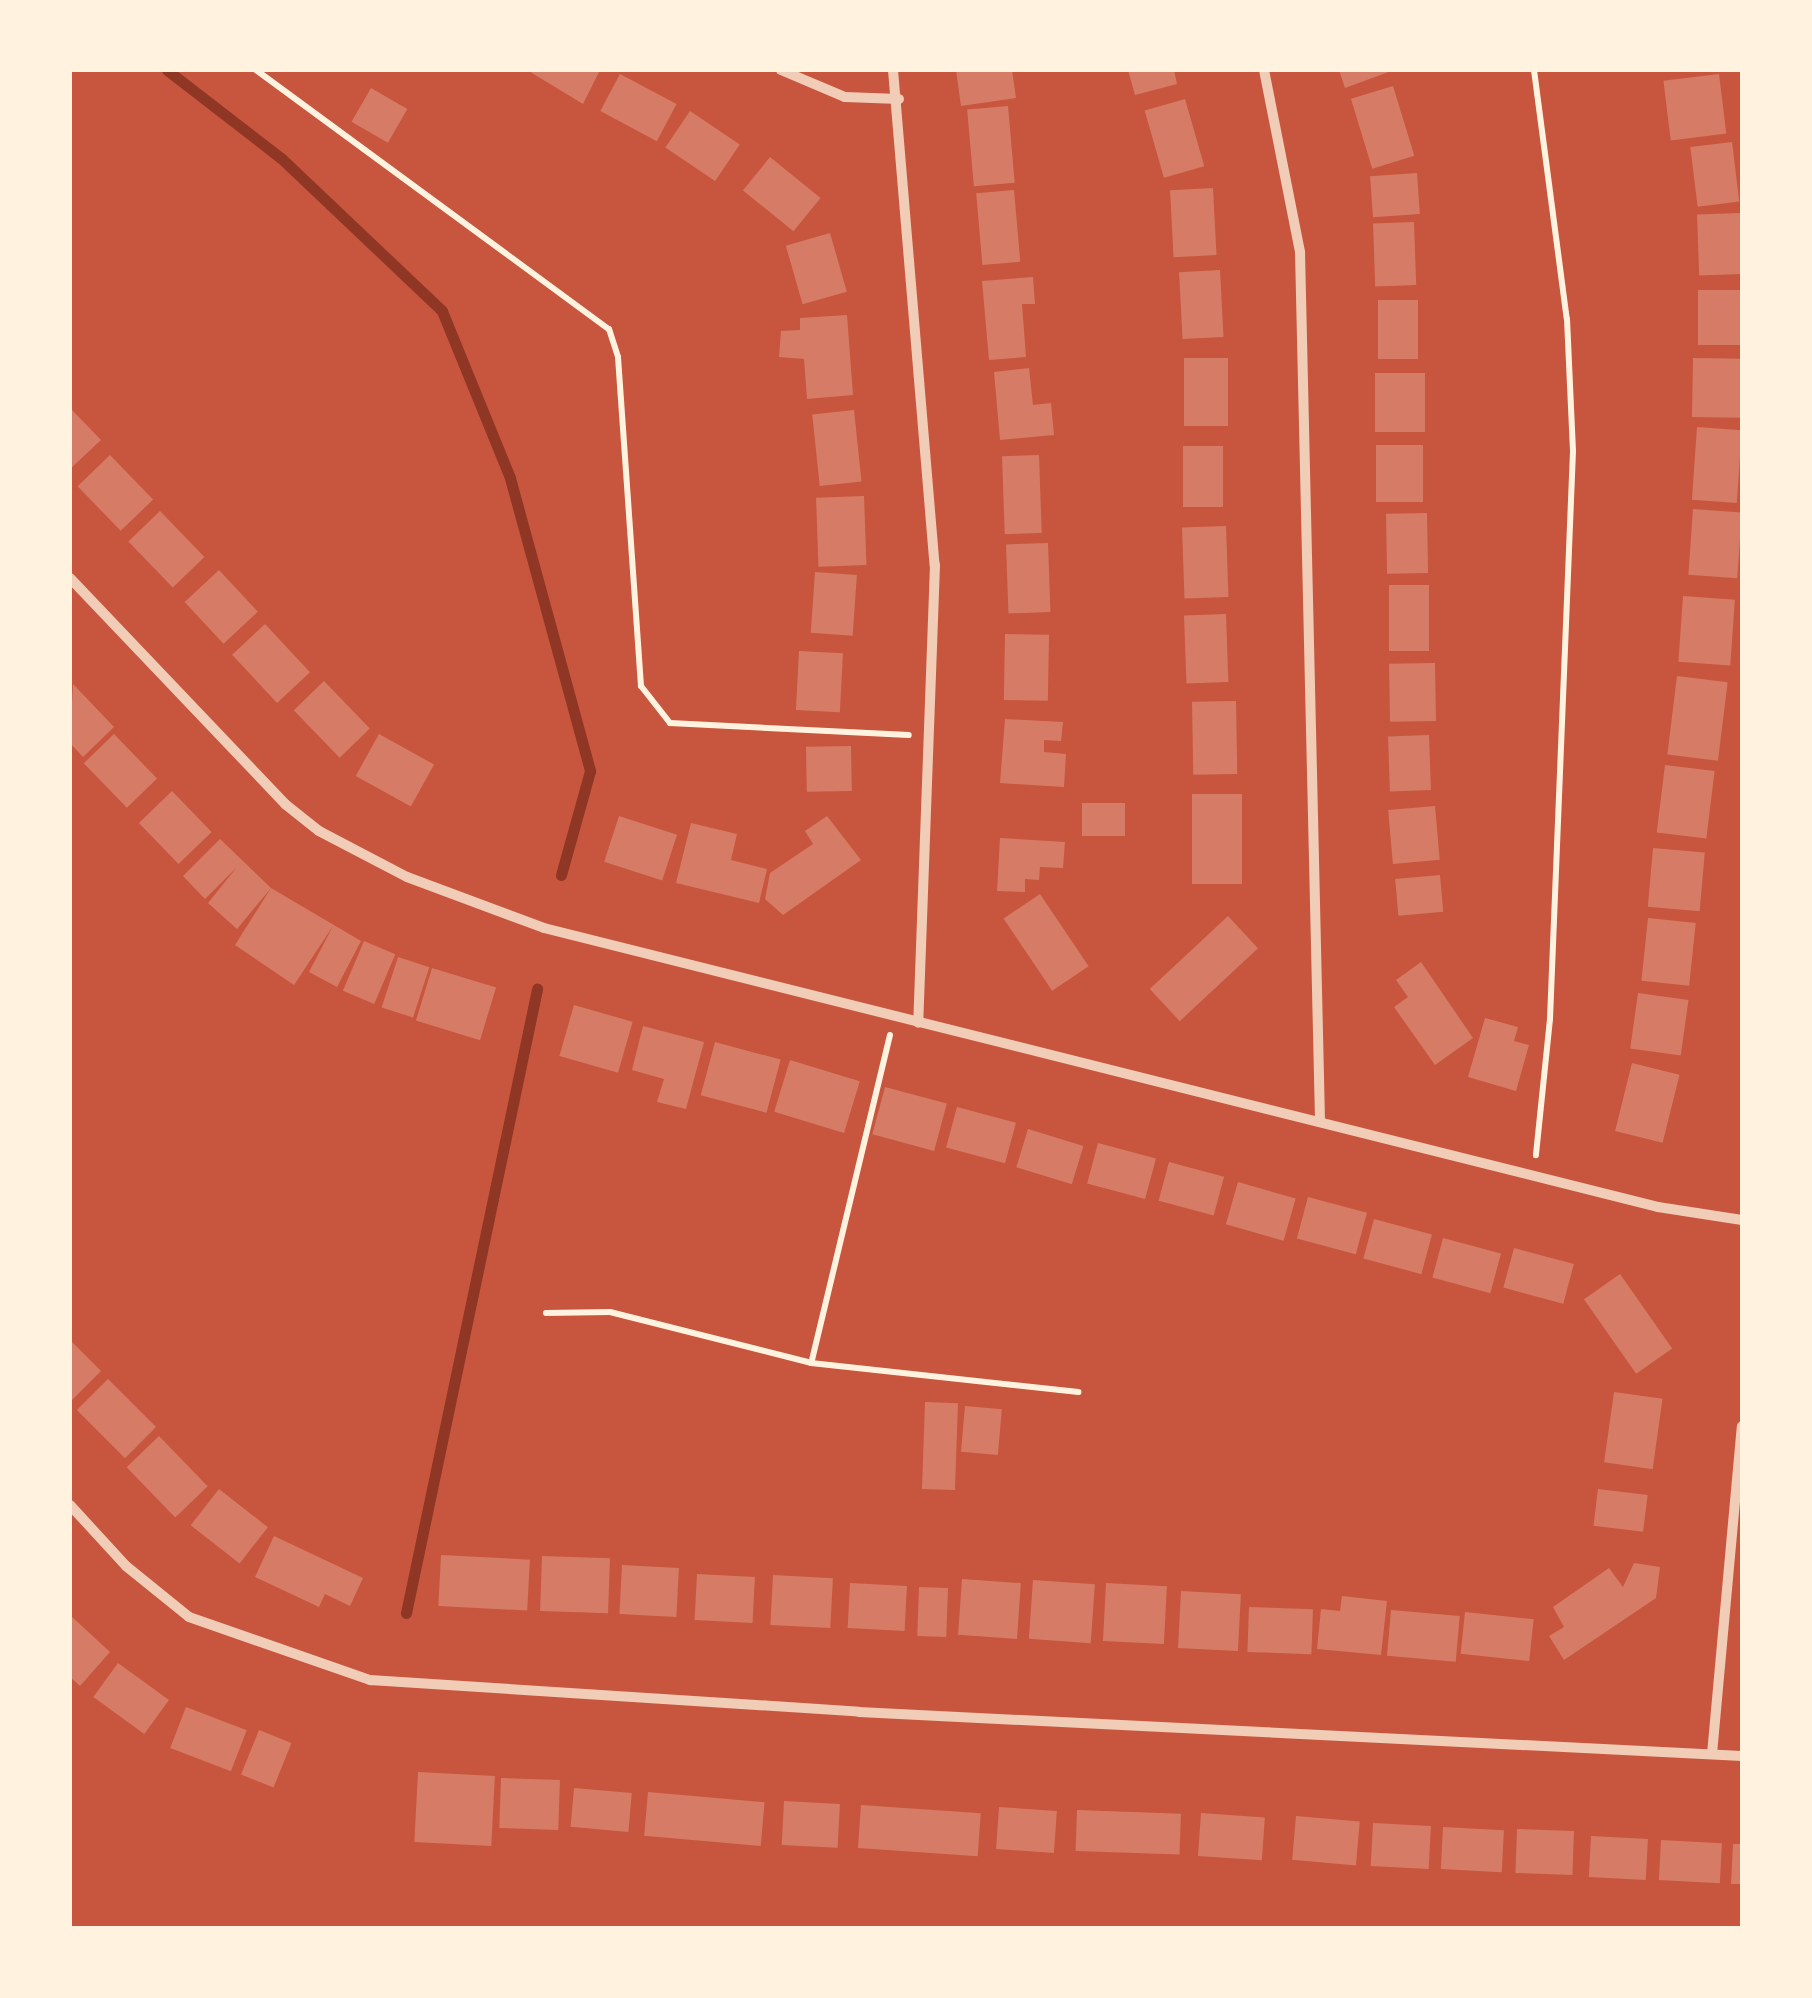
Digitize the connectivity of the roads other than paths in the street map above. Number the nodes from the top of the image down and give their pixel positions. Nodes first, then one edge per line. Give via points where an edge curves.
1 (781, 70) edge
2 (893, 70) edge
3 (1264, 70) edge
4 (900, 100) junction
5 (70, 578) edge
6 (918, 1023) junction
7 (1320, 1122) junction
8 (1742, 1220) edge
9 (1742, 1426) edge
10 (70, 1505) edge
11 (1712, 1754) junction
12 (1742, 1756) edge

1 - 4 street via 845,97
2 - 4 street
3 - 7 street via 1300,252
4 - 6 street via 935,564
5 - 6 street via 319,831 408,876 544,928
6 - 7 street
7 - 8 street
9 - 11 street
10 - 11 street via 126,1566 188,1616 370,1680
11 - 12 street

